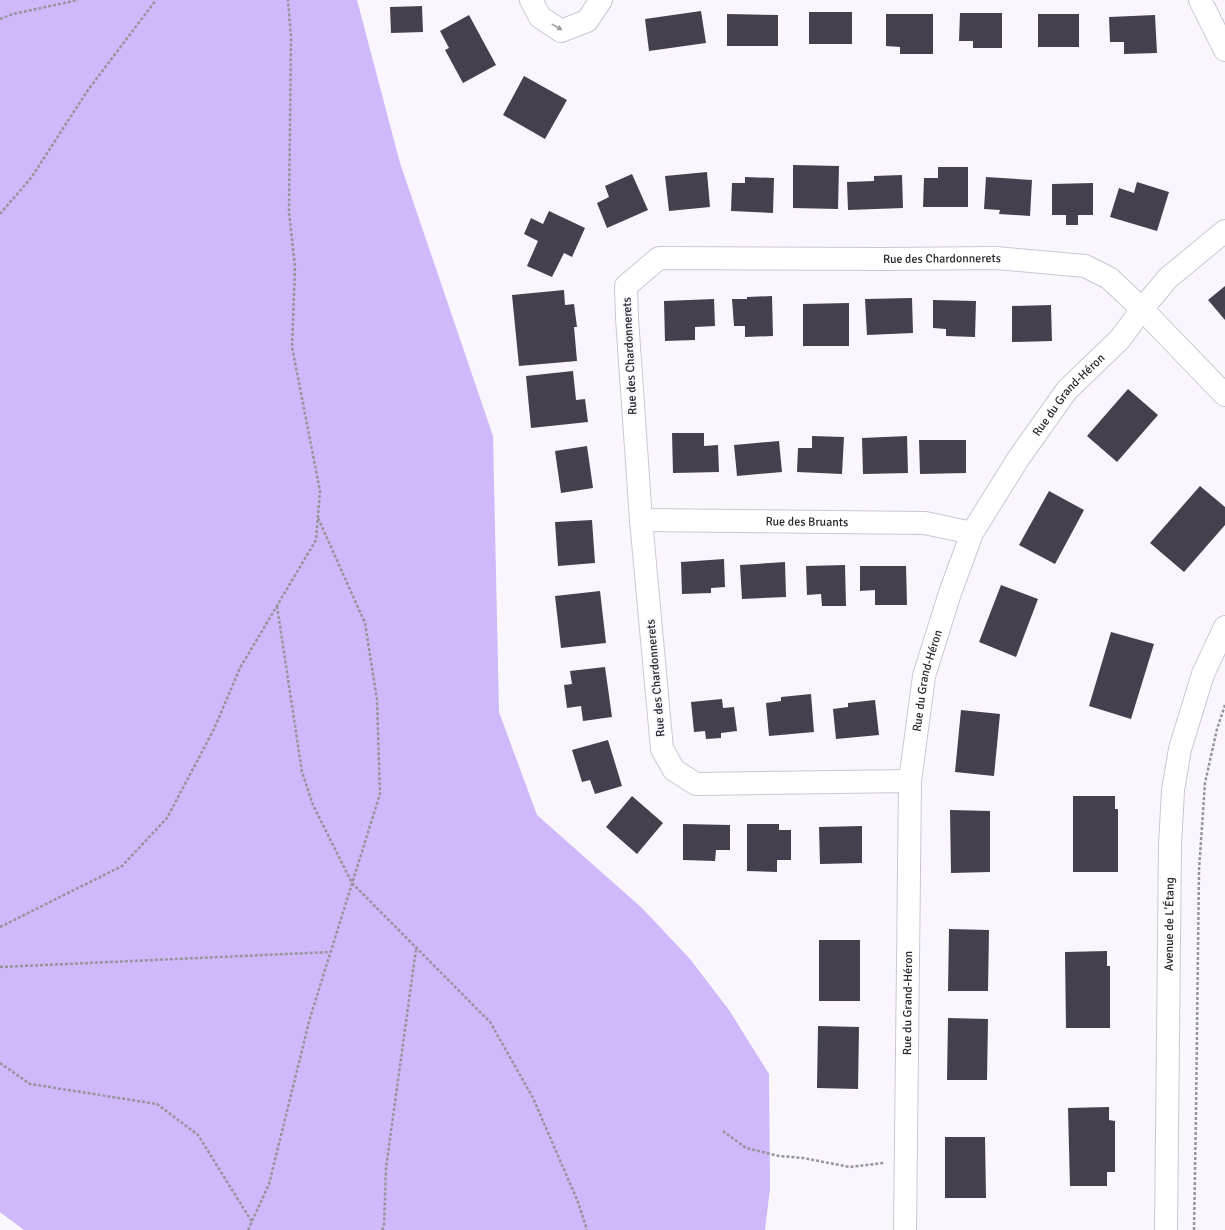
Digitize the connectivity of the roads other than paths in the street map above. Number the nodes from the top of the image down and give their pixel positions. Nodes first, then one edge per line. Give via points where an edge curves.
1 (531, 0) edge
2 (600, 0) edge
3 (1200, 0) edge
4 (1225, 50) edge
5 (1225, 231) edge
6 (1142, 309) junction
7 (1225, 395) edge
8 (641, 520) junction
9 (972, 533) junction
10 (1225, 627) edge
11 (910, 782) junction
12 (905, 1230) edge
13 (1166, 1230) edge

1 -> 2 street via 540,17 562,31 587,21
3 - 4 street
5 - 6 street, Rue du Grand-Héron via 1168,278
6 - 7 street, Rue des Chardonnerets
6 - 8 street, Rue des Chardonnerets via 1109,278 1085,266 996,258 659,258 626,286
6 - 9 street, Rue du Grand-Héron via 1120,339 1067,390 1018,459
8 - 9 street, Rue des Bruants via 924,523
8 - 11 street, Rue des Chardonnerets via 662,749 674,770 696,784
9 - 11 street, Rue du Grand-Héron via 924,676
10 - 13 street, Avenue de L'Étang via 1203,674 1180,749 1173,790 1170,845
11 - 12 street, Rue du Grand-Héron

